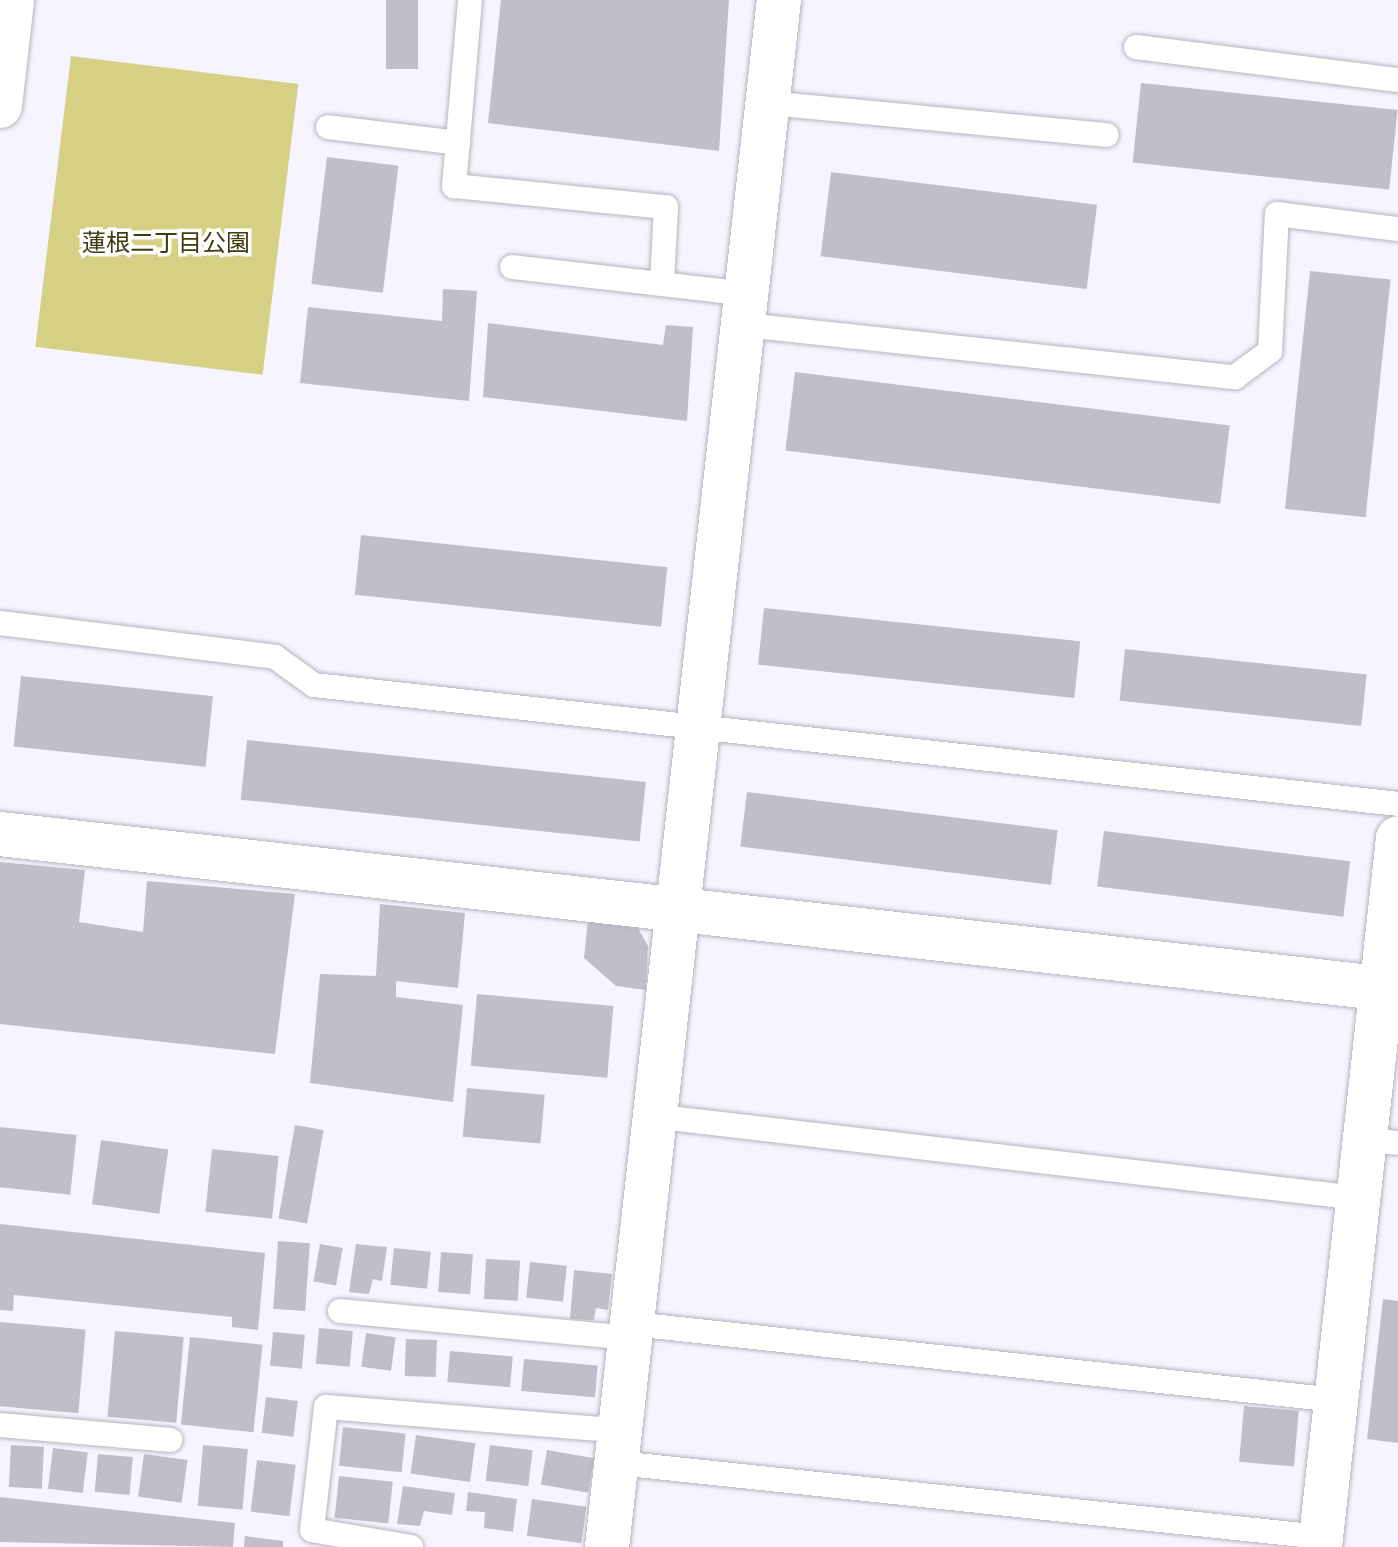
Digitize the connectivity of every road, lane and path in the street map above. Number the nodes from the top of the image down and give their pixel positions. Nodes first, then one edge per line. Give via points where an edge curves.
1 (12, 0) edge
2 (470, 0) edge
3 (779, 0) edge
4 (1136, 47) dead end
5 (1398, 80) edge
6 (768, 103) junction
7 (0, 106) edge
8 (328, 127) dead end
9 (1106, 135) dead end
10 (458, 143) junction
11 (1398, 229) edge
12 (512, 267) dead end
13 (662, 284) junction
14 (747, 309) junction
15 (0, 623) edge
16 (695, 731) junction
17 (1398, 804) edge
18 (0, 834) edge
19 (1398, 838) edge
20 (677, 911) junction
21 (1390, 990) edge
22 (652, 1116) junction
23 (1382, 1141) edge
24 (1359, 1198) junction
25 (340, 1311) dead end
26 (632, 1331) junction
27 (1336, 1400) junction
28 (0, 1425) edge
29 (170, 1440) dead end
30 (620, 1447) junction
31 (1320, 1542) edge
32 (411, 1547) edge
33 (607, 1547) edge

1 - 7 street
2 - 10 lane
3 - 6 street
4 - 5 lane
6 - 9 lane
6 - 14 street
8 - 10 lane
10 - 13 lane via 454,186 666,207
11 - 14 lane via 1277,214 1270,351 1235,377
12 - 13 lane
13 - 14 lane
14 - 16 street
15 - 16 lane via 275,657 314,685
16 - 17 lane
16 - 20 street
18 - 20 street
19 - 21 street
20 - 21 street
20 - 22 street
21 - 23 street
22 - 24 lane
22 - 26 street
23 - 24 street
24 - 27 street
25 - 26 lane
26 - 27 lane
26 - 30 street
27 - 31 street
28 - 29 lane
30 - 31 lane
30 - 32 lane via 326,1407 312,1530
30 - 33 street

